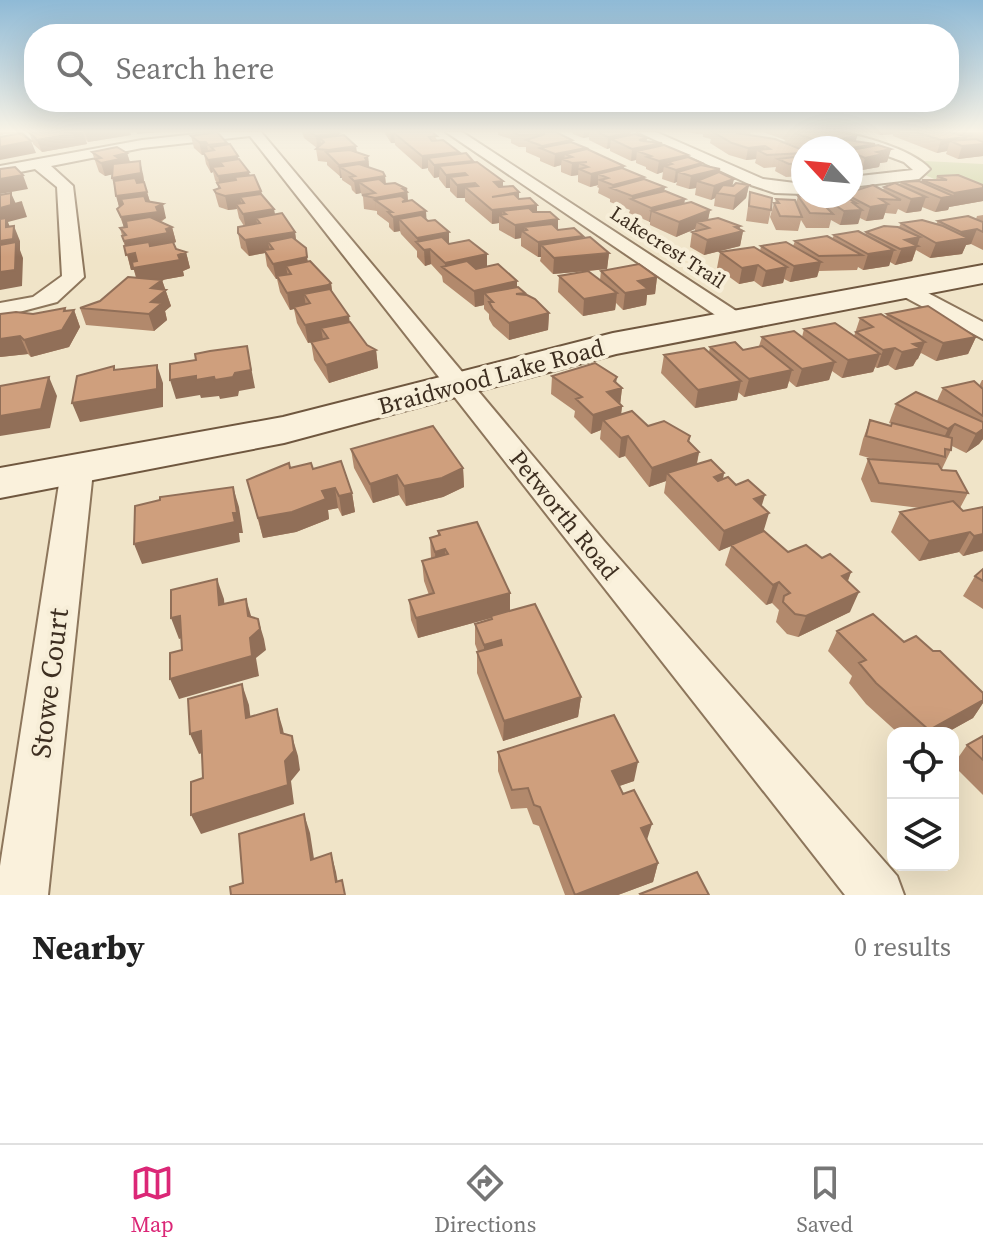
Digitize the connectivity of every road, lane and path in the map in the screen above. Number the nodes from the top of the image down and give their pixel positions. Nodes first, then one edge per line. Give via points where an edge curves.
1 (51, 174) edge
2 (285, 174) edge
3 (516, 174) edge
4 (739, 174) edge
5 (919, 174) edge
6 (863, 181) edge
7 (791, 189) edge
8 (983, 274) edge
9 (907, 289) junction
10 (0, 310) edge
11 (738, 320) junction
12 (983, 332) edge
13 (459, 384) junction
14 (77, 471) junction
15 (0, 483) edge
16 (22, 895) edge
17 (878, 895) edge

1 - 10 street via 65,186 73,277 59,295
2 - 13 street, Petworth Road
3 - 11 street, Lakecrest Trail
4 - 7 street
5 - 6 street
8 - 9 street, Braidwood Lake Road
9 - 11 street, Braidwood Lake Road
9 - 12 street
11 - 13 street, Braidwood Lake Road via 613,344
13 - 14 street, Braidwood Lake Road via 284,430
13 - 17 street, Petworth Road
14 - 15 street, Braidwood Lake Road
14 - 16 street, Stowe Court

